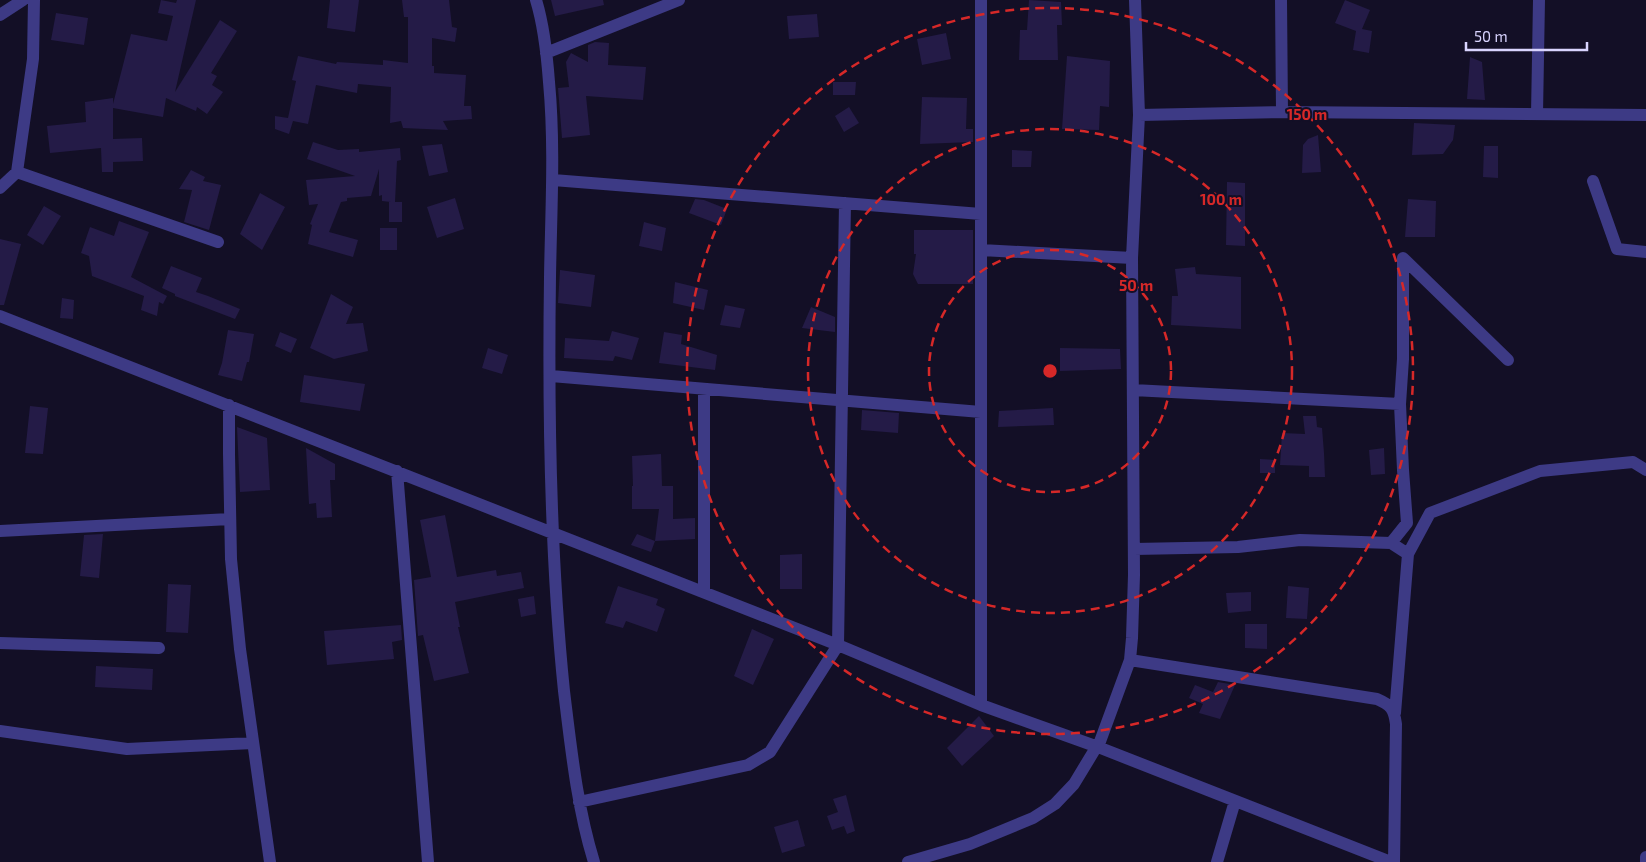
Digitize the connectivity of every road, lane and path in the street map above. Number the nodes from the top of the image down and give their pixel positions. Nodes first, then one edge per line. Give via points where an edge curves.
1 (23, 0) edge
2 (34, 0) edge
3 (536, 0) edge
4 (679, 0) edge
5 (981, 0) edge
6 (1135, 0) edge
7 (1281, 0) edge
8 (1539, 0) edge
9 (0, 15) edge
10 (546, 53) junction
11 (1282, 112) junction
12 (1537, 114) junction
13 (1139, 115) junction
14 (1646, 115) edge
15 (17, 172) junction
16 (553, 180) junction
17 (1593, 180) dead end
18 (0, 188) edge
19 (845, 203) junction
20 (981, 214) junction
21 (218, 242) dead end
22 (981, 250) junction
23 (1646, 252) edge
24 (1132, 258) junction
25 (0, 316) edge
26 (1508, 360) dead end
27 (551, 376) junction
28 (704, 388) junction
29 (1133, 390) junction
30 (842, 400) junction
31 (1400, 404) junction
32 (229, 405) junction
33 (981, 412) junction
34 (1646, 470) edge
35 (397, 471) junction
36 (230, 519) junction
37 (0, 531) edge
38 (553, 532) junction
39 (1391, 543) junction
40 (1134, 549) junction
41 (1408, 554) junction
42 (704, 592) junction
43 (0, 643) edge
44 (838, 644) junction
45 (159, 648) dead end
46 (1130, 660) junction
47 (981, 705) junction
48 (1394, 714) junction
49 (0, 731) edge
50 (253, 743) junction
51 (1097, 747) junction
52 (1235, 801) junction
53 (579, 802) junction
54 (1646, 857) edge
55 (270, 862) edge
56 (428, 862) edge
57 (594, 862) edge
58 (908, 862) edge
59 (1217, 862) edge
60 (1392, 862) edge
61 (1646, 862) edge

1 - 9 street
2 - 15 street via 32,59
3 - 10 street
4 - 10 street
5 - 20 street
6 - 13 street
7 - 11 street
8 - 12 street
10 - 16 street
11 - 12 street
11 - 13 street
12 - 14 street
13 - 24 street
15 - 18 street
15 - 21 street
16 - 19 street
16 - 27 street
17 - 23 street via 1617,249
19 - 20 street
19 - 30 street
20 - 22 street
22 - 24 street
22 - 33 street
24 - 29 street
25 - 32 street
26 - 31 street via 1403,258
27 - 28 street
27 - 38 street
28 - 30 street
28 - 42 street
29 - 31 street
29 - 40 street
30 - 33 street
30 - 44 street
31 - 39 street via 1407,523
32 - 35 street
32 - 36 street
33 - 47 street
34 - 41 street via 1633,462 1540,471 1430,513
35 - 38 street
35 - 56 street
36 - 37 street
36 - 50 street via 231,559
38 - 42 street
38 - 53 street via 558,634
39 - 40 street via 1300,540 1238,547
39 - 41 street
40 - 46 street
41 - 48 street
42 - 44 street
43 - 45 street
44 - 47 street
44 - 53 street via 770,752 758,760
46 - 48 street via 1377,700 1388,704
46 - 51 street
47 - 51 street
48 - 60 street
49 - 50 street via 126,749
50 - 55 street
51 - 52 street
51 - 58 street via 1074,784 1055,804 1033,818 970,844
52 - 59 street
52 - 60 street
53 - 57 street
54 - 61 street

